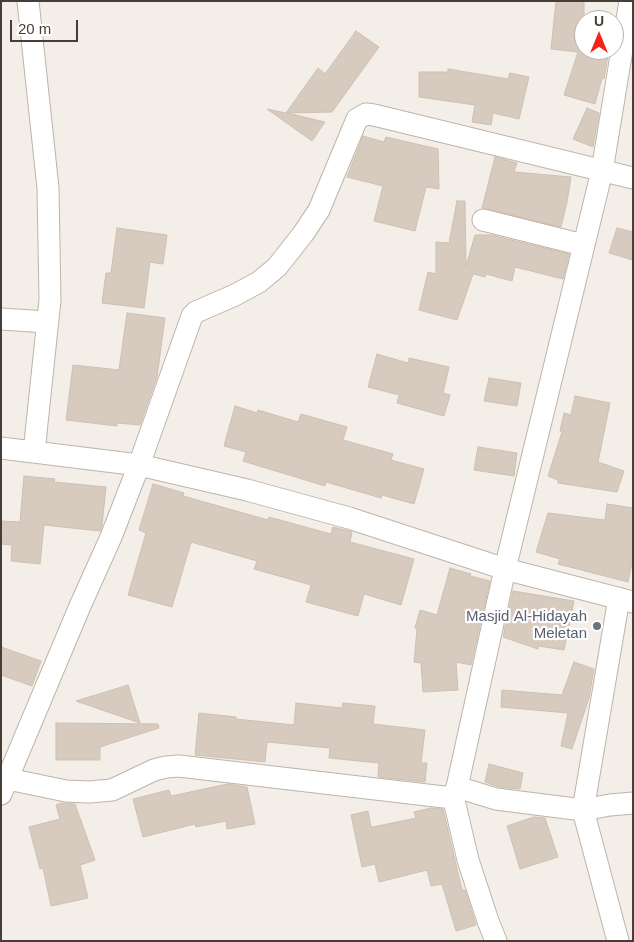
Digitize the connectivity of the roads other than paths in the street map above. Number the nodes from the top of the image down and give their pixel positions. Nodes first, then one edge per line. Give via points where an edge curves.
1 (28, 1) edge
2 (630, 1) edge
3 (602, 171) junction
4 (633, 178) edge
5 (483, 220) dead end
6 (583, 245) junction
7 (1, 318) edge
8 (46, 322) junction
9 (1, 448) edge
10 (34, 452) junction
11 (139, 465) junction
12 (505, 569) junction
13 (626, 600) edge
14 (9, 753) edge
15 (4, 787) edge
16 (455, 792) junction
17 (633, 803) edge
18 (583, 810) junction
19 (496, 941) edge
20 (618, 941) edge

1 - 8 street via 48,188 50,300
2 - 3 street
3 - 4 street
3 - 6 street
3 - 11 street via 374,114 361,116 354,122 318,210 277,267 235,296 192,316
5 - 6 street
6 - 12 street
7 - 8 street
8 - 10 street
9 - 10 street
10 - 11 street
11 - 12 street via 349,518
11 - 14 street via 80,606
12 - 13 street
12 - 16 street
13 - 18 street
14 - 15 street
15 - 16 street via 89,792 112,790 154,770 179,766 444,797
16 - 18 street
16 - 19 street via 468,860
17 - 18 street
18 - 20 street

